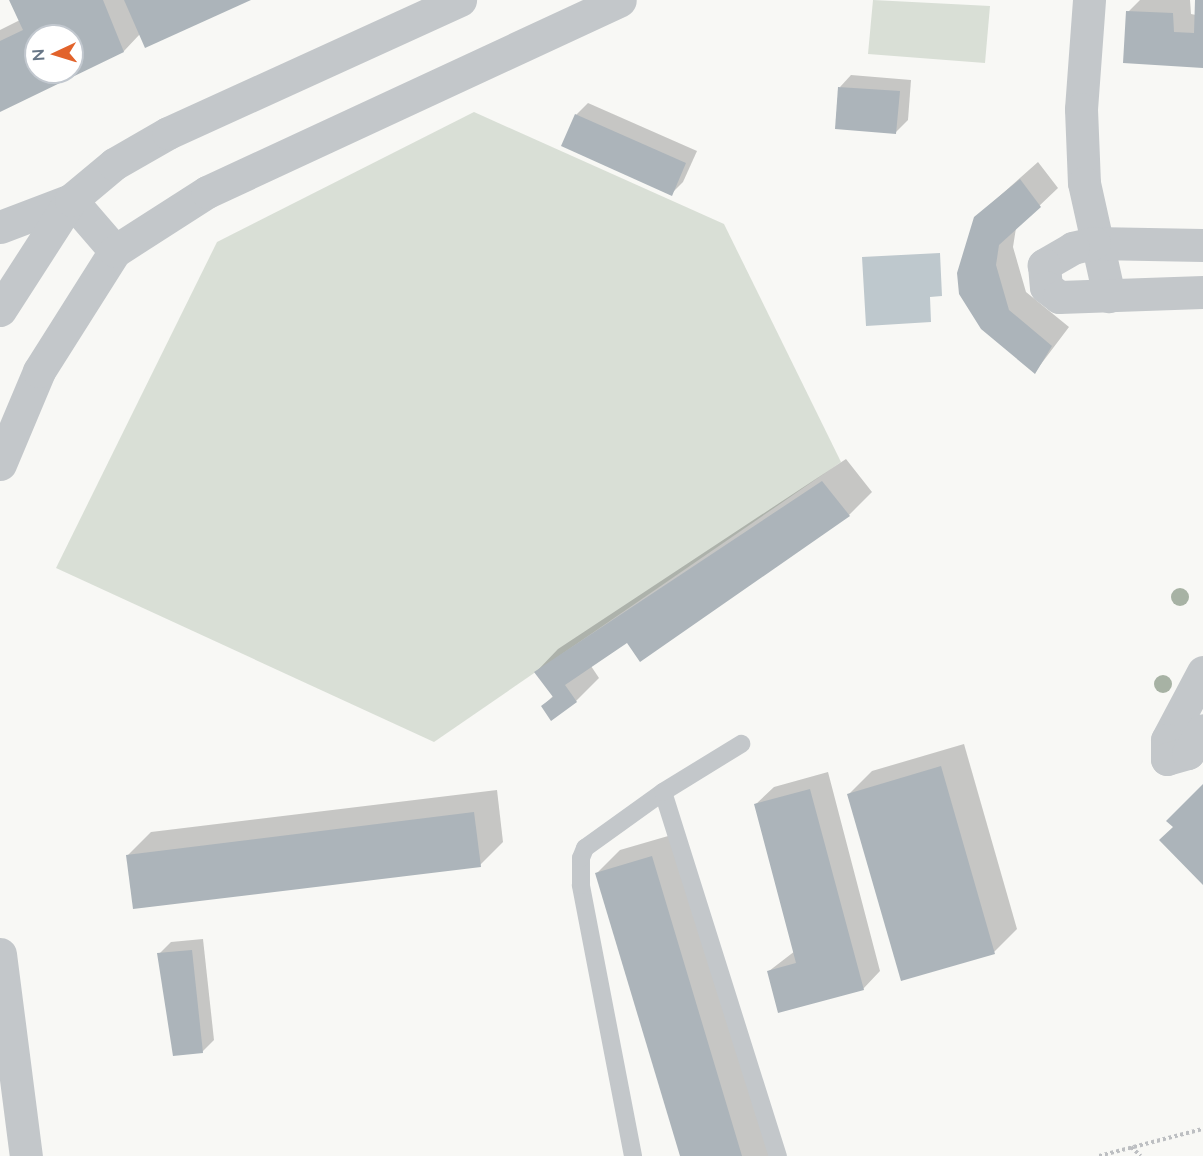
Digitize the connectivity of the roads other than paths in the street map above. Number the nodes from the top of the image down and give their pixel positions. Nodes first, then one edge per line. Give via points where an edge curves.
1 (460, 0) edge
2 (620, 0) edge
3 (1089, 0) edge
4 (71, 200) junction
5 (0, 227) edge
6 (1203, 245) edge
7 (1084, 246) junction
8 (115, 250) junction
9 (1203, 292) edge
10 (1094, 298) junction
11 (0, 310) edge
12 (6, 431) edge
13 (0, 464) edge
14 (1203, 672) edge
15 (1203, 730) edge
16 (741, 744) dead end
17 (663, 792) junction
18 (0, 954) edge
19 (26, 1156) edge
20 (633, 1156) edge
21 (778, 1156) edge

1 - 4 street via 168,133 114,164
2 - 8 street via 207,192
3 - 7 street via 1082,109
4 - 5 street
4 - 8 street
4 - 11 street
6 - 7 street
7 - 10 street
7 - 10 street via 1044,265 1046,287 1059,297
8 - 12 street via 67,320
9 - 10 street
12 - 13 street
14 - 15 street via 1167,740 1167,759 1188,753
16 - 17 lane
17 - 20 lane via 585,848 581,858 581,885
17 - 21 lane
18 - 19 street

